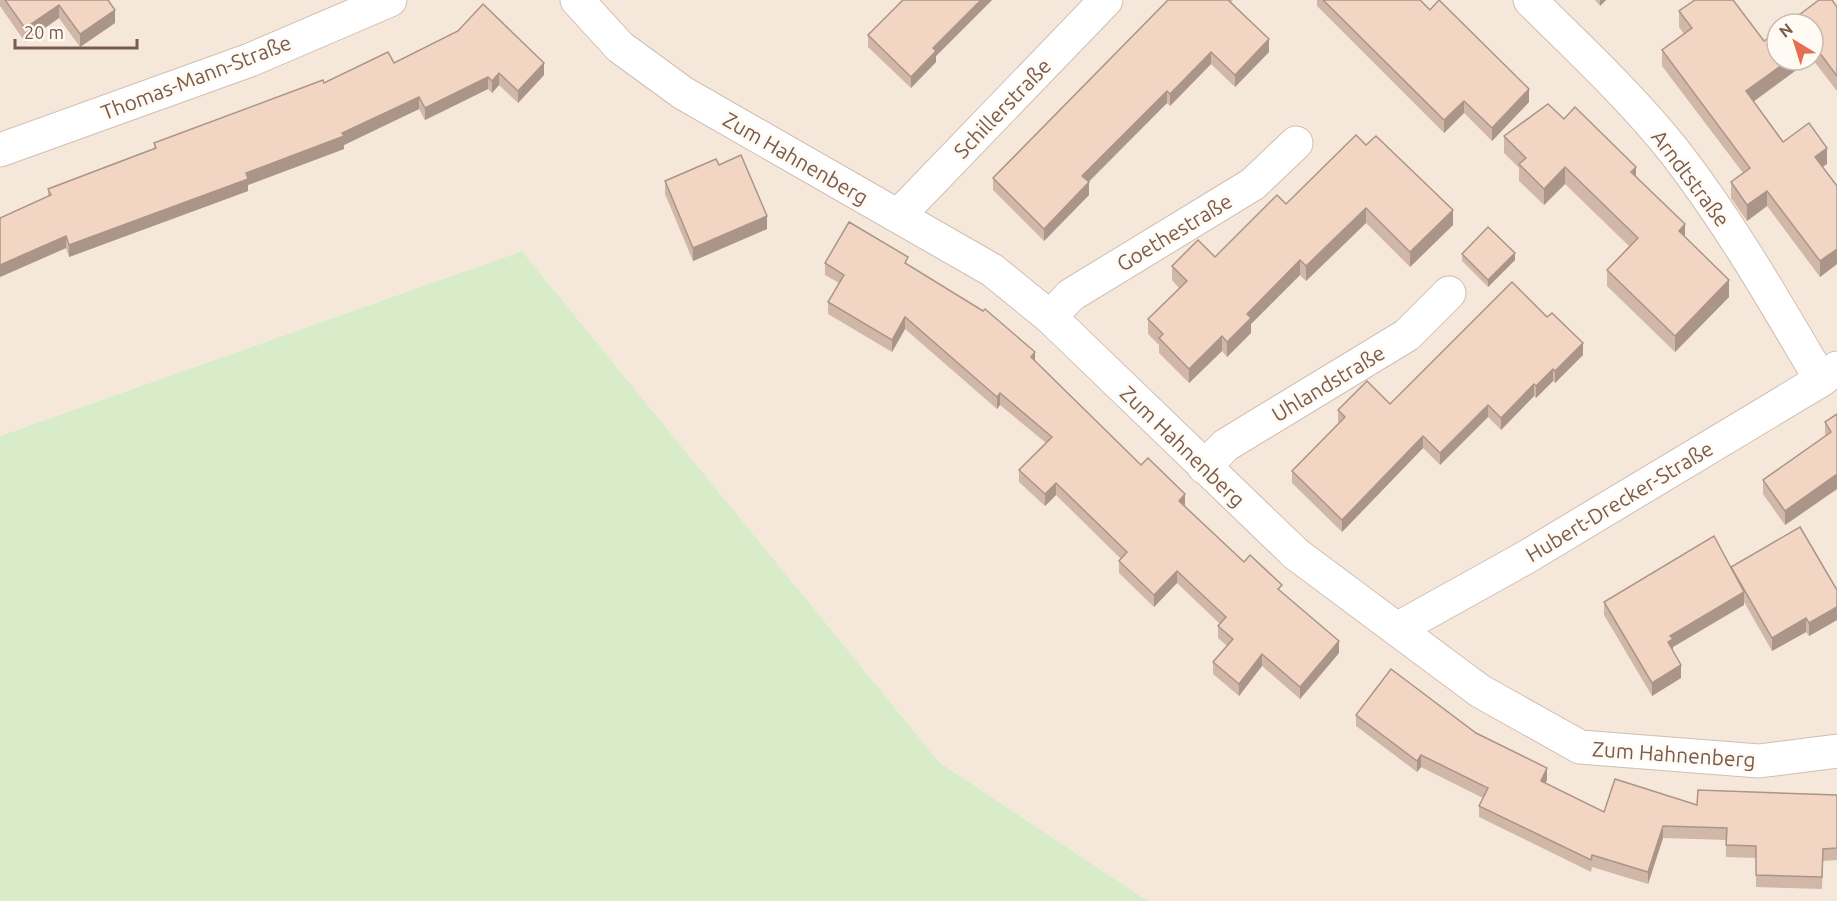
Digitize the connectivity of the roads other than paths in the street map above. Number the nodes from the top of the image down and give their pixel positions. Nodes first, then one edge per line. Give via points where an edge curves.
1 (390, 0) edge
2 (577, 0) edge
3 (1106, 0) edge
4 (1530, 0) edge
5 (1296, 143) dead end
6 (0, 150) edge
7 (898, 216) junction
8 (1449, 293) dead end
9 (1050, 317) junction
10 (1829, 374) edge
11 (1204, 467) junction
12 (1397, 629) junction
13 (1837, 752) edge

1 - 6 street, Thomas-Mann-Straße via 250,60
2 - 7 street, Zum Hahnenberg via 620,47 683,93
3 - 7 street, Schillerstraße
4 - 10 street, Arndtstraße via 1673,150
5 - 9 street, Goethestraße via 1253,184 1071,295
7 - 9 street, Zum Hahnenberg via 992,270
8 - 11 street, Uhlandstraße via 1407,335 1226,445
9 - 11 street, Zum Hahnenberg
10 - 12 street, Hubert-Drecker-Straße via 1524,559
11 - 12 street, Zum Hahnenberg via 1296,554
12 - 13 street, Zum Hahnenberg via 1480,691 1580,747 1759,761

